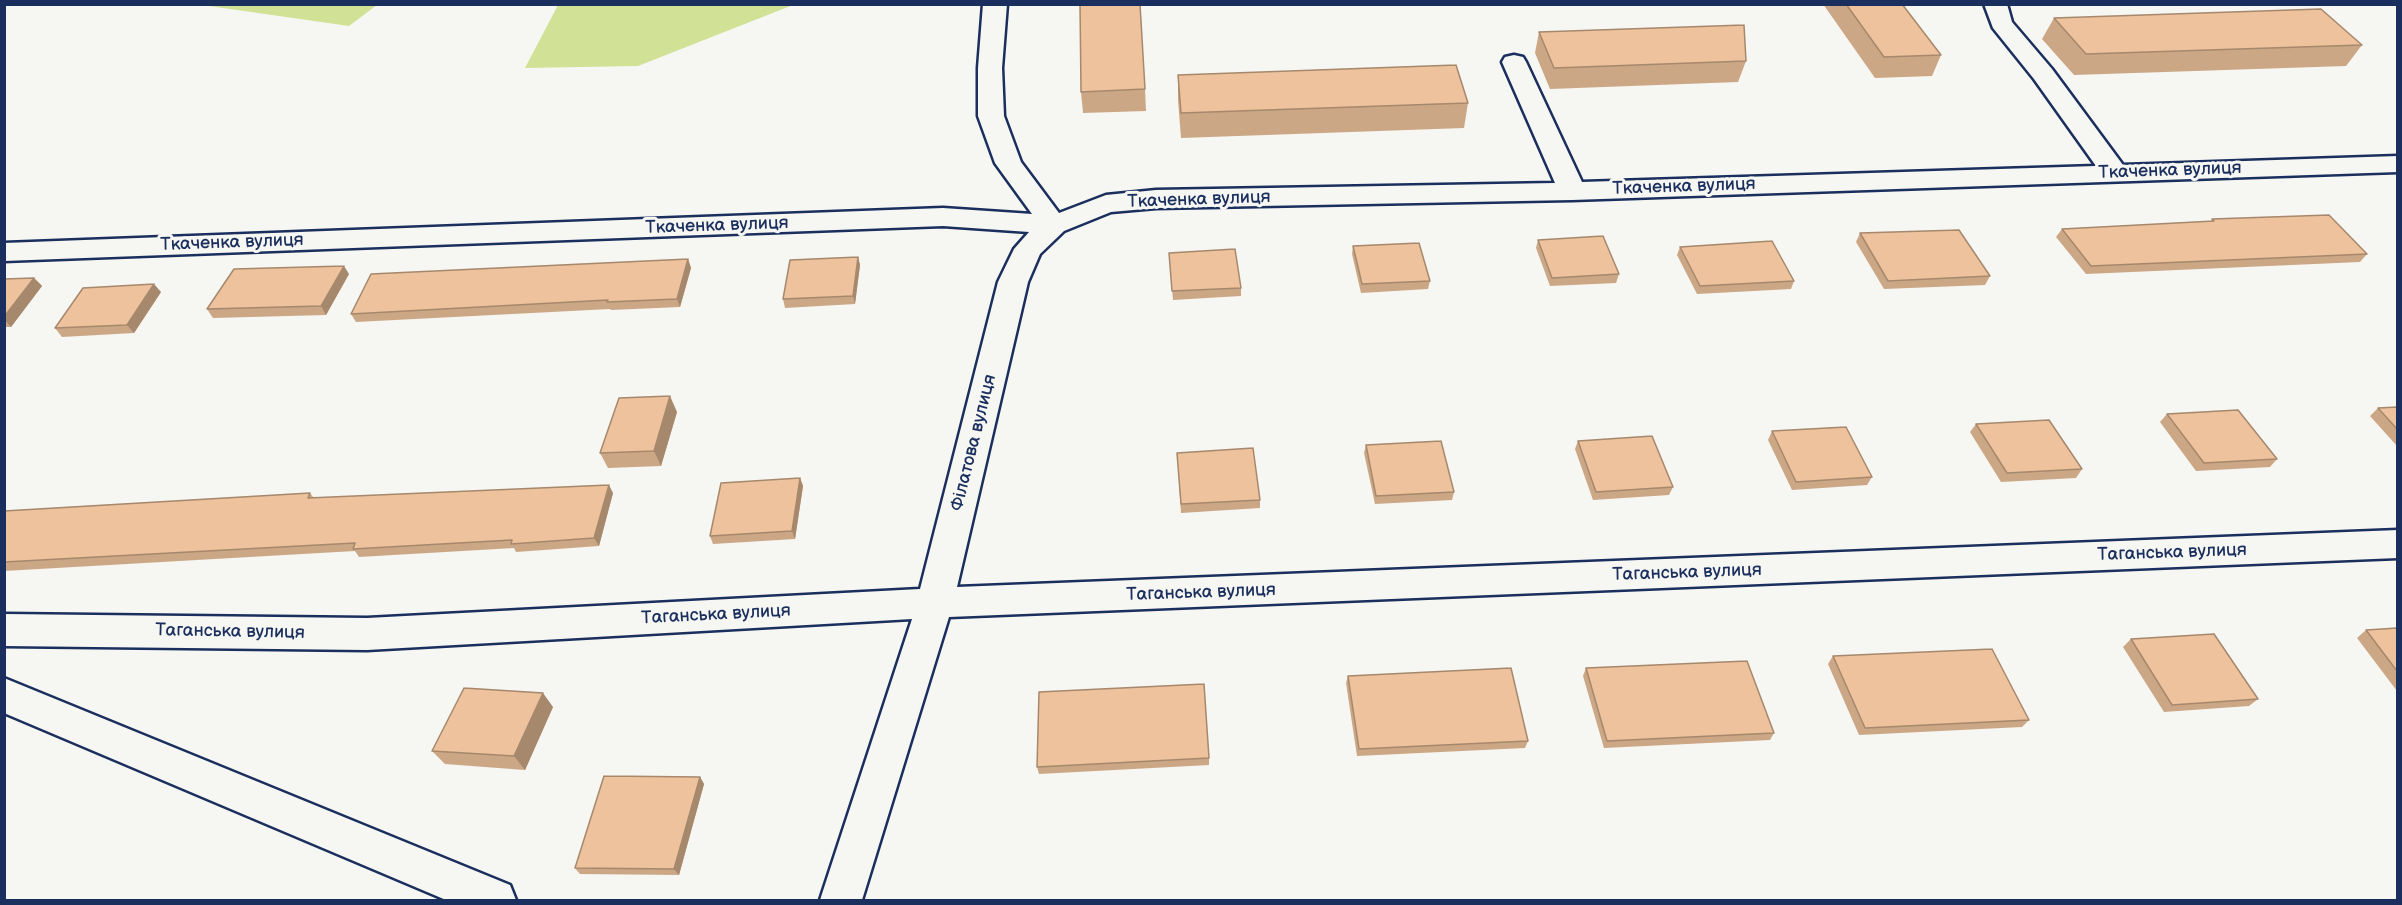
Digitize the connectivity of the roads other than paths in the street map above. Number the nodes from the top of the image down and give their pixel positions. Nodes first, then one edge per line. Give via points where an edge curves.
1 (995, 4) edge
2 (1995, 4) edge
3 (1514, 62) dead end
4 (2397, 164) edge
5 (2115, 173) junction
6 (1572, 191) junction
7 (1054, 225) junction
8 (4, 252) edge
9 (2397, 544) edge
10 (935, 603) junction
11 (4, 630) edge
12 (4, 695) edge
13 (495, 900) edge
14 (841, 900) edge

1 - 7 street via 991,116 1008,163
2 - 5 street via 2001,23
3 - 6 street
4 - 5 street, Ткаченка вулиця
5 - 6 street, Ткаченка вулиця
6 - 7 street, Ткаченка вулиця via 1156,199 1106,204
7 - 8 street, Ткаченка вулиця via 943,217
7 - 10 street, Філатова вулиця via 1028,249 1013,282
9 - 10 street, Таганська вулиця
10 - 11 street, Таганська вулиця via 367,634
10 - 14 street, Філатова вулиця
12 - 13 street

